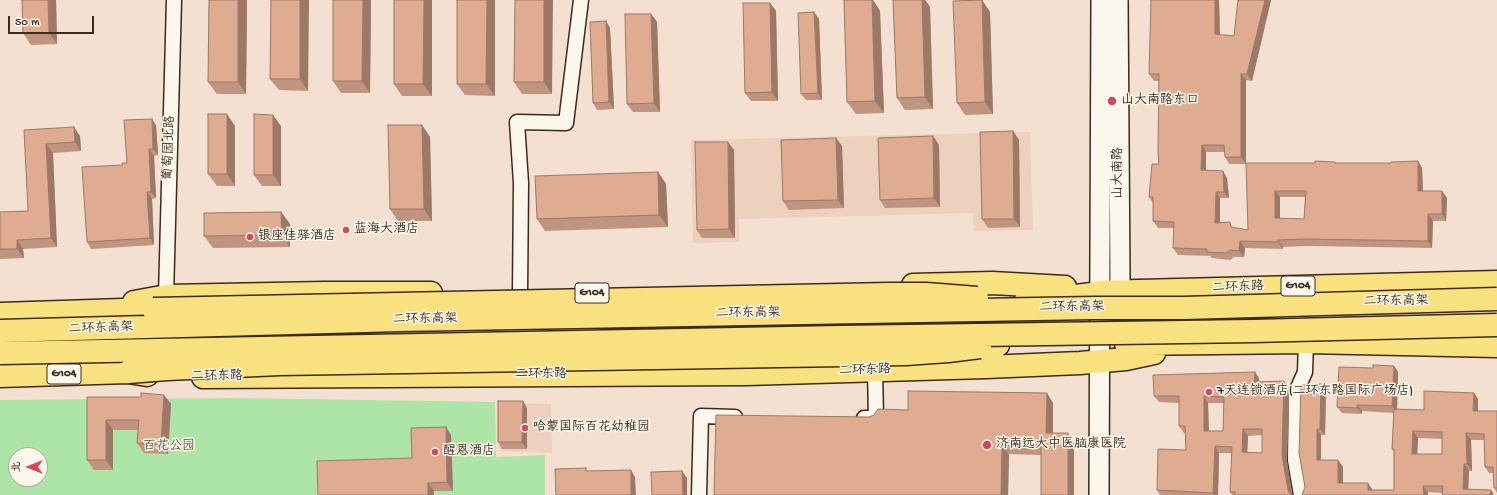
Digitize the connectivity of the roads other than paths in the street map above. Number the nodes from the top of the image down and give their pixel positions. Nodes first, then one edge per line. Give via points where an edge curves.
1 (174, 0) edge
2 (581, 0) edge
3 (1101, 0) edge
4 (1118, 0) edge
5 (1497, 282) edge
6 (992, 283) junction
7 (807, 288) junction
8 (520, 293) junction
9 (1104, 297) junction
10 (1497, 299) edge
11 (159, 303) junction
12 (947, 306) junction
13 (846, 307) junction
14 (0, 314) edge
15 (1497, 325) edge
16 (0, 332) edge
17 (1306, 342) junction
18 (1096, 346) junction
19 (1497, 346) edge
20 (989, 350) junction
21 (0, 353) edge
22 (1008, 366) junction
23 (954, 368) junction
24 (875, 370) junction
25 (128, 372) junction
26 (0, 376) edge
27 (749, 417) edge
28 (852, 418) edge
29 (699, 495) edge
30 (1099, 495) edge
31 (1301, 495) edge

1 - 11 street, 葡萄园北路
2 - 8 street via 566,123 517,122 521,183
3 - 9 main road, 山大南路
4 - 9 main road, 山大南路 via 1120,279
5 - 9 highway, 二环东路 / G104
6 - 7 highway, 二环东路 / G104
6 - 9 highway, 二环东路 / G104 via 1092,289
6 - 12 highway, 二环东路
7 - 8 highway, 二环东路 / G104
7 - 13 highway, 二环东路
8 - 11 highway, 二环东路 / G104 via 324,293
9 - 10 highway, 二环东高架, bridge via 1184,308
9 - 11 highway, bridge via 888,294
9 - 12 highway, 二环东路 / G104 via 1092,294 1008,305
9 - 16 highway, 二环东高架, bridge
9 - 18 main road, 山大南路
11 - 13 highway, 二环东路 / G104 via 179,318
11 - 14 highway, 二环东路 / G104 via 85,311
12 - 13 highway, 二环东路 / G104
15 - 18 highway, 二环东高架, bridge via 1253,331
17 - 18 highway, 二环东路
17 - 19 highway, 二环东路
17 - 31 street via 1305,372 1296,392 1295,460
18 - 20 highway, 二环东路 via 1080,341
18 - 21 highway, 二环东高架, bridge via 833,337
18 - 22 highway, 二环东路
18 - 25 highway, bridge via 906,354 280,364
18 - 30 main road, 山大南路
20 - 22 highway, 二环东路
20 - 23 highway, 二环东路
20 - 25 highway, 二环东路 / G104 via 951,344 148,360
22 - 23 highway, 二环东路
23 - 24 highway, 二环东路
24 - 25 highway, 二环东路 via 738,374 175,378
24 - 28 street via 876,418
25 - 26 highway, 二环东路 / G104
27 - 29 street via 702,416

